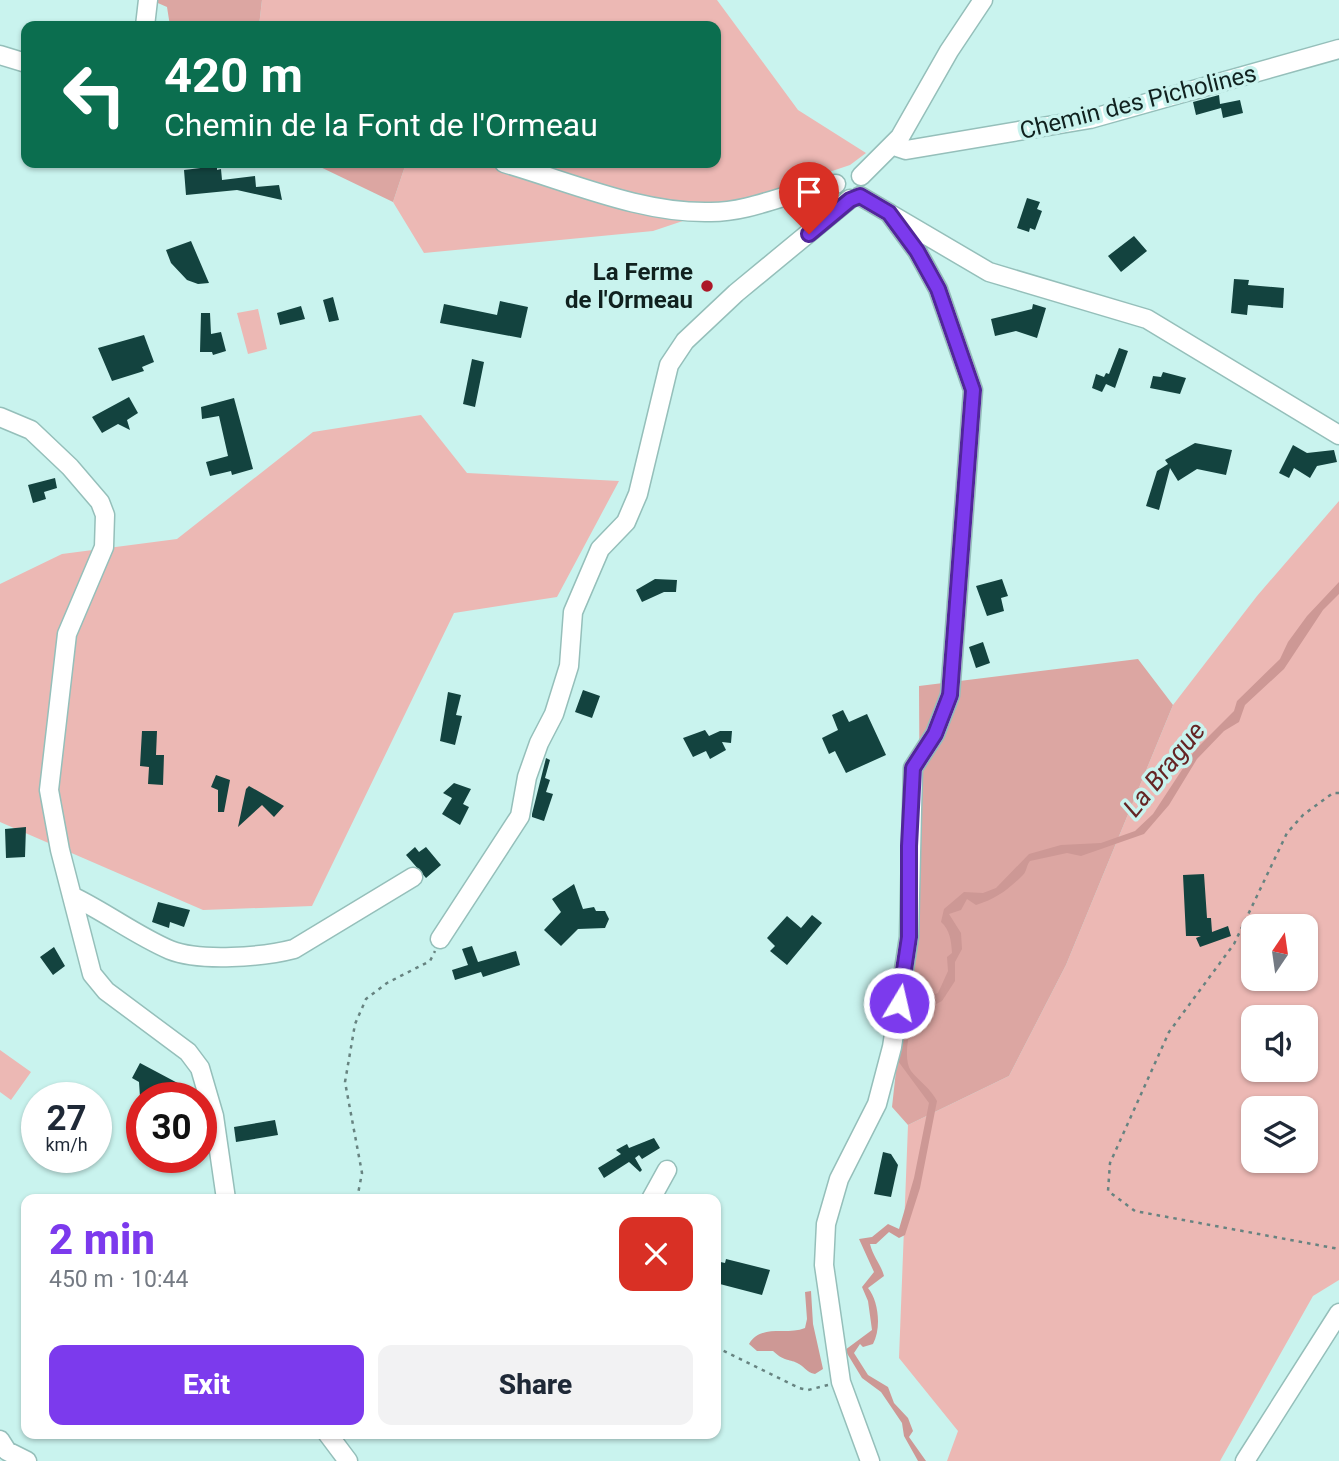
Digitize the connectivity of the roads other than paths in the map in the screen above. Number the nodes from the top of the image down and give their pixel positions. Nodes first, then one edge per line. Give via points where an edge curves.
1 (148, 0) edge
2 (983, 0) edge
3 (146, 21) edge
4 (1339, 49) edge
5 (0, 55) edge
6 (21, 61) edge
7 (894, 146) junction
8 (521, 168) edge
9 (861, 176) junction
10 (836, 184) junction
11 (855, 198) junction
12 (889, 213) junction
13 (0, 417) edge
14 (1339, 435) edge
15 (413, 877) dead end
16 (74, 897) junction
17 (440, 939) road end
18 (667, 1170) dead end
19 (225, 1194) edge
20 (654, 1194) edge
21 (1339, 1313) edge
22 (332, 1439) edge
23 (0, 1440) edge
24 (27, 1461) edge
25 (348, 1461) edge
26 (870, 1461) edge
27 (1245, 1461) edge

1 - 3 street
2 - 7 street
4 - 7 street, Chemin des Picholines via 1090,119 906,150
5 - 6 street
7 - 9 street
8 - 10 street via 639,203 689,211 751,206
9 - 10 street via 846,172
9 - 11 street via 865,186
10 - 11 street via 840,195
11 - 12 street
11 - 17 street via 736,293 685,341 669,365 638,494 626,522 600,550 573,612 569,666 527,777 520,816
12 - 14 street via 989,272 1147,319
12 - 26 street via 938,289 973,390 950,695 935,734 913,768 909,937 892,1048 877,1104 839,1179 826,1224 824,1265 841,1382
13 - 16 street via 31,430 70,467 100,502 105,515 104,547 67,634 51,756 49,790
15 - 16 street via 295,949 280,953 203,957 171,950
16 - 19 street via 92,974 106,990 188,1052 200,1068 214,1116
18 - 20 street
21 - 27 street
22 - 25 street
23 - 24 street via 7,1451

